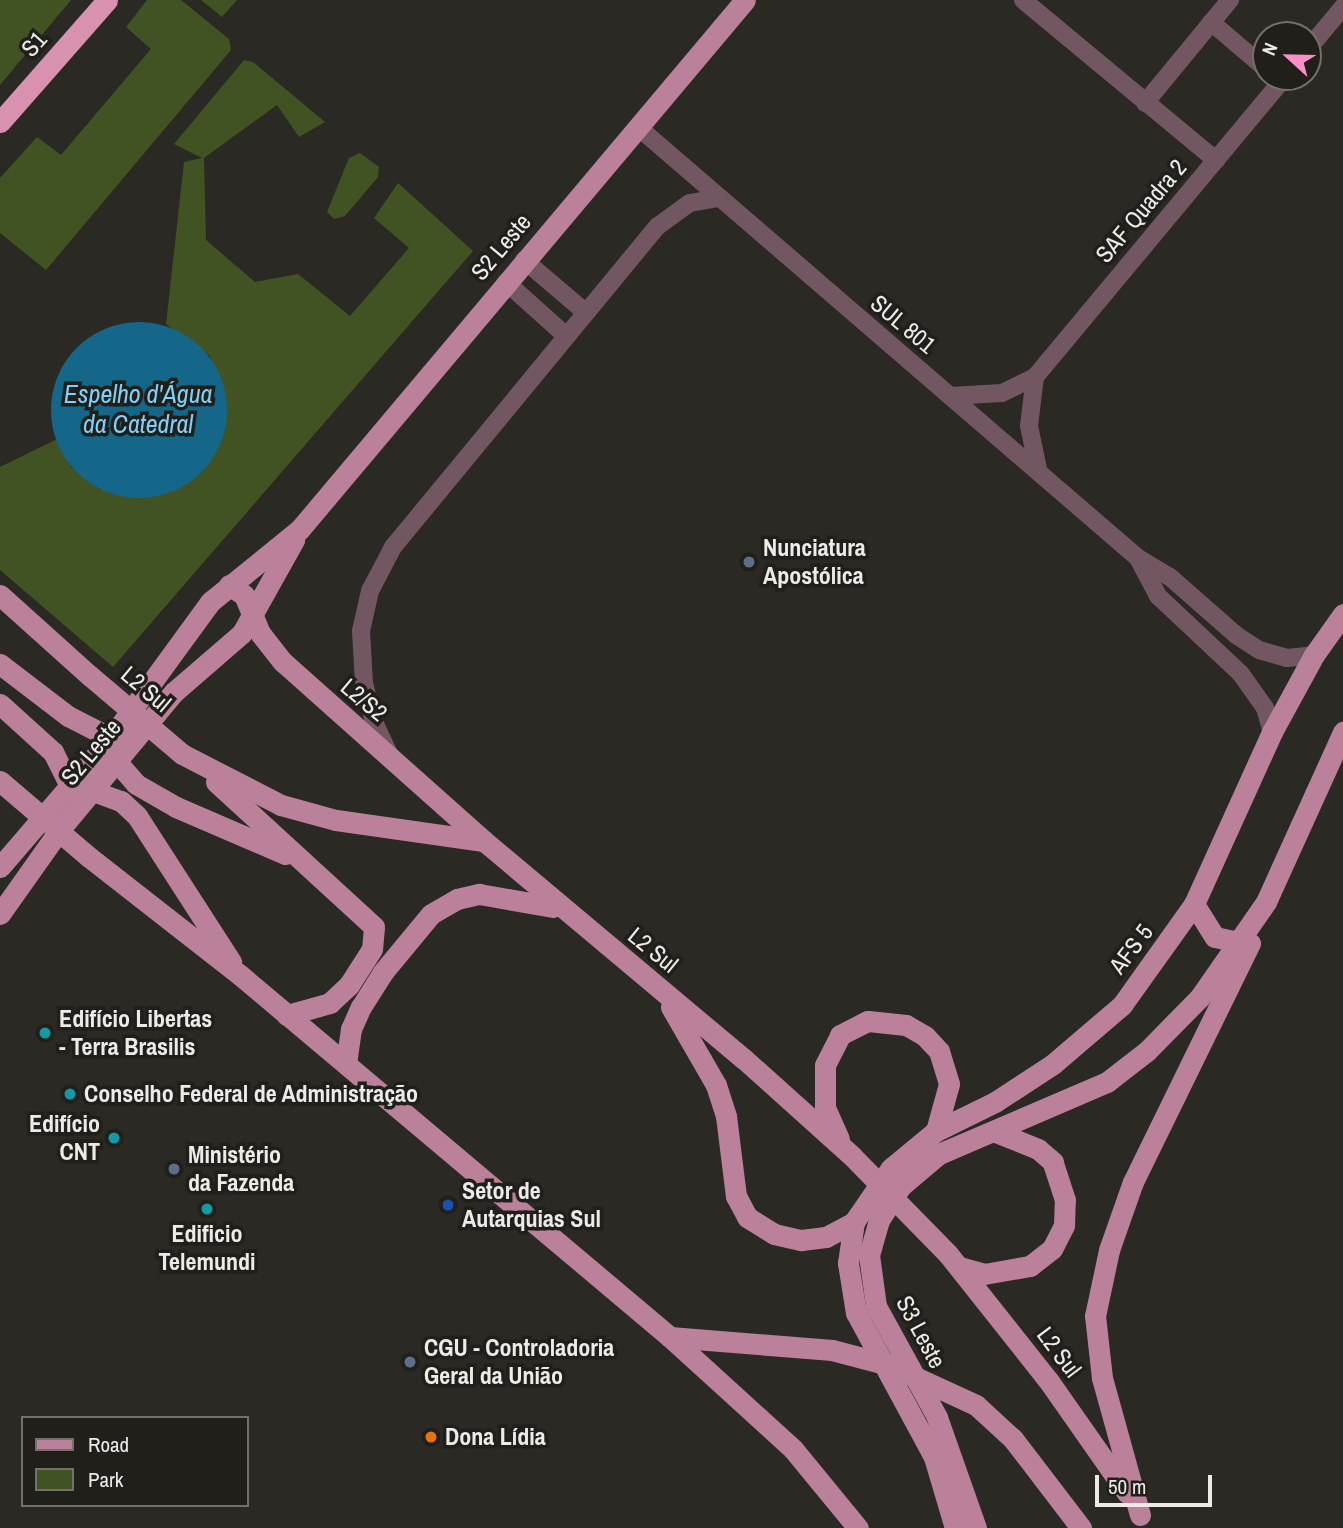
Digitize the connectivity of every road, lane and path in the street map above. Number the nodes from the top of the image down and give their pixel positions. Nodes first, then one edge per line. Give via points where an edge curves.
1 (107, 0) edge
2 (745, 0) edge
3 (1023, 0) edge
4 (1230, 0) edge
5 (1343, 7) edge
6 (1211, 22) junction
7 (1322, 32) edge
8 (1252, 57) edge
9 (1271, 91) edge
10 (1145, 103) junction
11 (0, 122) edge
12 (638, 127) junction
13 (1216, 160) junction
14 (718, 198) junction
15 (524, 260) junction
16 (506, 282) junction
17 (585, 312) junction
18 (565, 335) junction
19 (1035, 377) junction
20 (950, 396) junction
21 (1038, 469) junction
22 (300, 528) junction
23 (1138, 558) junction
24 (229, 585) junction
25 (0, 595) edge
26 (1208, 611) junction
27 (0, 614) edge
28 (1343, 614) edge
29 (252, 616) junction
30 (1192, 629) junction
31 (185, 638) junction
32 (55, 645) junction
33 (1314, 654) junction
34 (211, 662) junction
35 (0, 664) edge
36 (0, 704) edge
37 (1272, 733) junction
38 (1342, 736) edge
39 (111, 738) junction
40 (390, 756) junction
41 (187, 757) junction
42 (117, 762) junction
43 (1335, 767) edge
44 (0, 781) edge
45 (71, 788) junction
46 (93, 791) junction
47 (484, 841) junction
48 (297, 859) junction
49 (0, 867) edge
50 (1266, 902) junction
51 (1194, 904) junction
52 (562, 910) junction
53 (0, 914) edge
54 (1240, 942) junction
55 (240, 975) junction
56 (657, 986) junction
57 (286, 1015) junction
58 (346, 1064) junction
59 (936, 1131) junction
60 (996, 1132) junction
61 (847, 1152) junction
62 (854, 1222) junction
63 (954, 1260) junction
64 (670, 1337) junction
65 (1144, 1522) edge
66 (858, 1528) edge
67 (955, 1528) edge
68 (976, 1528) edge
69 (1081, 1528) edge

1 - 11 highway, S1
2 - 12 main road, S2 Leste
3 - 10 street
4 - 6 street
5 - 7 street
6 - 8 street
6 - 10 street
9 - 13 street, SAF Quadra 2
10 - 13 street
12 - 14 street, SUL 801
12 - 15 main road, S2 Leste
13 - 19 street, SAF Quadra 2
14 - 17 street via 672,212
14 - 20 street, SUL 801
15 - 16 main road, S2 Leste
15 - 17 street
16 - 18 street
16 - 22 main road, S2 Leste
17 - 18 street
18 - 40 street via 393,547 370,591 361,631 364,683 374,722
19 - 20 street, SAF Quadra 2 via 1002,393
19 - 21 street via 1029,426
20 - 21 street, SUL 801
21 - 23 street, SUL 801
22 - 24 main road, S2 Leste
22 - 29 main road, S2 Leste
23 - 26 street, SUL 801 via 1170,577
23 - 30 street, SUL 801 via 1157,596
24 - 29 main road, L2/S2 via 244,595
24 - 31 main road, S2 Leste via 210,602
25 - 32 main road, L2 Sul
26 - 30 street
26 - 33 street, SUL 801 via 1259,650 1287,658
27 - 32 main road
28 - 33 main road, AFS 5
29 - 34 main road, S2 Leste via 242,633
29 - 40 main road, L2/S2 via 283,662
30 - 37 street, SUL 801 via 1241,674 1265,708
31 - 34 main road via 191,651
31 - 39 main road, S2 Leste
32 - 41 main road, L2 Sul, bridge
33 - 37 main road, AFS 5
34 - 42 main road, S2 Leste via 174,692
35 - 39 main road via 68,716
36 - 45 main road via 53,752
37 - 51 main road, AFS 5
38 - 43 main road
39 - 45 main road, S2 Leste
40 - 47 main road, L2/S2
41 - 47 main road, L2 Sul via 281,805 336,820
41 - 48 main road
42 - 46 main road, S2 Leste
42 - 48 main road via 136,784 176,807
43 - 50 main road
44 - 55 main road, bridge
45 - 49 main road, S2 Leste
46 - 53 main road, S2 Leste
46 - 55 main road via 121,801 137,816
47 - 52 main road, L2 Sul
48 - 57 main road via 361,912 374,927 375,937 349,985 330,1003
50 - 54 main road
50 - 65 main road via 1217,1016 1133,1182 1106,1263 1095,1316 1102,1378
51 - 54 main road via 1215,937
51 - 59 main road, AFS 5 via 1162,954 1088,1037 995,1102
52 - 56 main road, L2 Sul
52 - 58 main road via 532,900 479,894 457,899 431,914 361,1007 351,1029
54 - 60 main road via 1200,997 1147,1051 1107,1082
55 - 57 main road
56 - 61 main road, L2 Sul
56 - 62 main road via 716,1085 726,1116 736,1196 747,1216 774,1234 801,1240 826,1237
57 - 58 main road
58 - 64 main road
59 - 61 main road via 949,1084 939,1051 906,1025 868,1021 841,1035 823,1072 825,1108
59 - 62 main road, AFS 5 via 891,1168
60 - 63 main road via 1038,1149 1053,1162 1065,1200 1064,1225 1052,1249 1030,1266 984,1274
60 - 68 main road, S3 Leste via 939,1154 901,1186 879,1220 869,1255 876,1306 937,1417
61 - 63 main road, L2 Sul, bridge
62 - 67 main road, S3 Leste via 848,1263 856,1313 934,1457
63 - 65 main road, L2 Sul via 1048,1380
64 - 66 main road via 793,1449
64 - 69 main road, bridge via 832,1350 889,1365 976,1405 1013,1439

